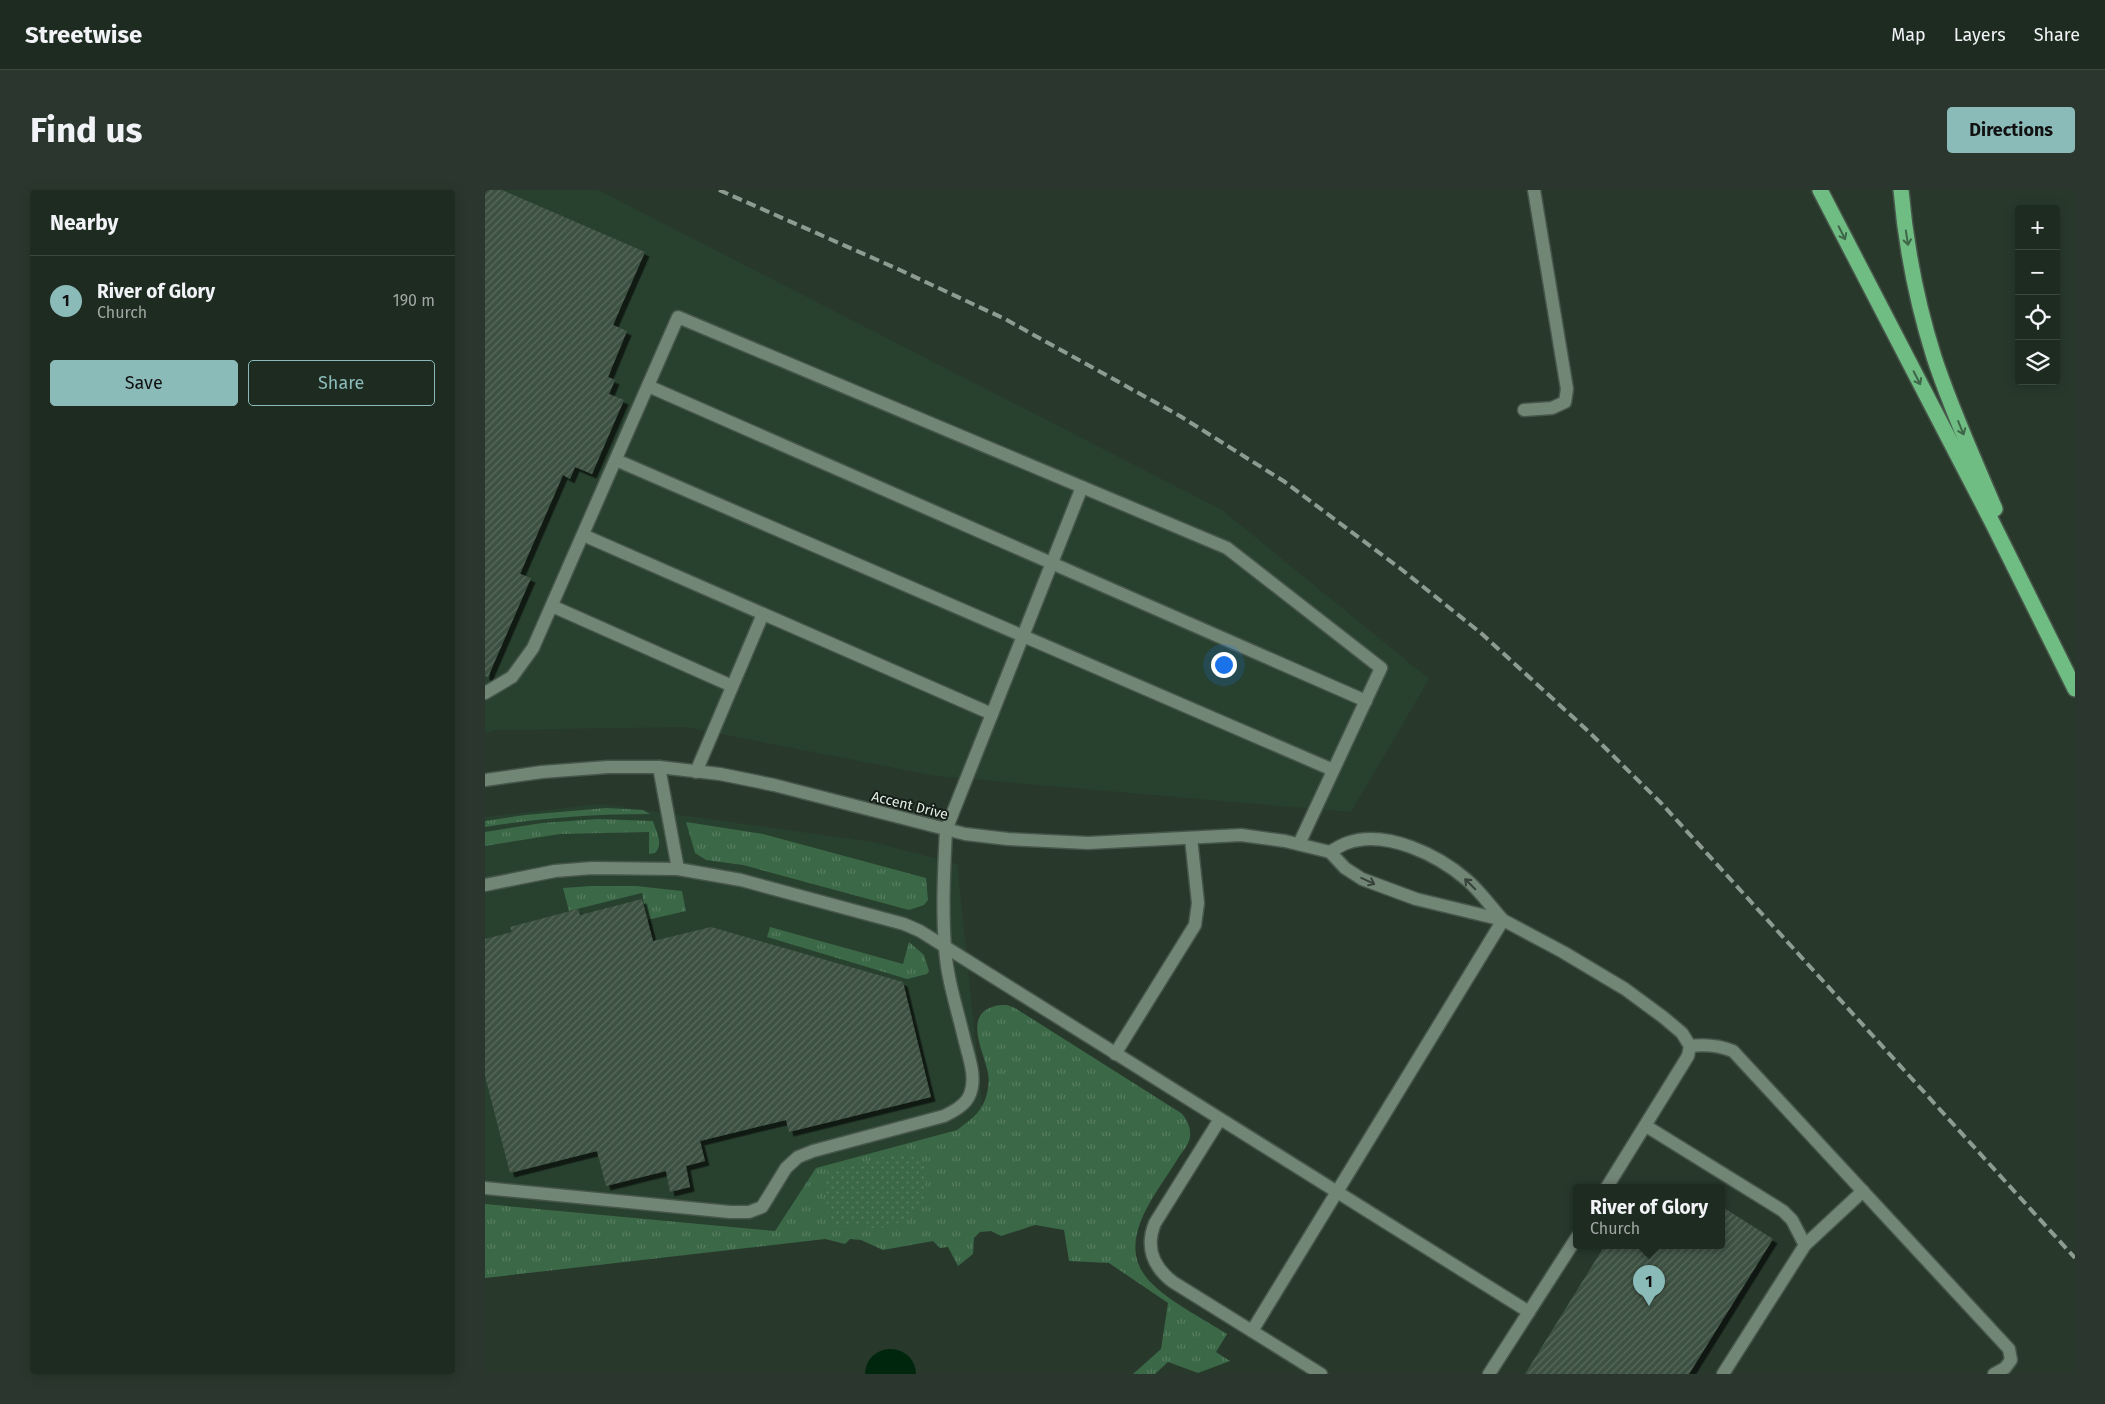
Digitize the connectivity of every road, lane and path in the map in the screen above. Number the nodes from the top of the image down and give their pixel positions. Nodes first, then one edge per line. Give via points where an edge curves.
1 (1534, 190) edge
2 (1820, 190) edge
3 (1901, 190) edge
4 (648, 386) junction
5 (1524, 410) dead end
6 (616, 460) junction
7 (1082, 487) junction
8 (583, 535) junction
9 (1052, 563) junction
10 (552, 606) junction
11 (763, 614) junction
12 (1023, 636) junction
13 (2057, 650) junction
14 (732, 686) junction
15 (2075, 689) edge
16 (485, 693) edge
17 (1366, 701) junction
18 (992, 714) junction
19 (659, 767) junction
20 (1333, 770) junction
21 (696, 772) junction
22 (485, 780) edge
23 (946, 830) junction
24 (1191, 838) junction
25 (1299, 844) junction
26 (1330, 852) junction
27 (678, 868) junction
28 (485, 885) edge
29 (1503, 920) junction
30 (945, 949) junction
31 (1690, 1046) junction
32 (1115, 1054) junction
33 (1220, 1119) junction
34 (1646, 1126) junction
35 (1609, 1184) edge
36 (485, 1188) edge
37 (1336, 1191) junction
38 (1863, 1191) junction
39 (1573, 1243) edge
40 (1805, 1245) junction
41 (1529, 1312) junction
42 (1252, 1331) junction
43 (1321, 1374) edge
44 (1489, 1374) edge
45 (1723, 1374) edge
46 (1994, 1374) edge

1 - 5 street via 1567,389 1565,402 1552,408
2 -> 13 highway
3 -> 13 highway via 1911,265 1935,358 1971,454
4 - 6 street
4 - 7 street via 679,317
4 - 9 street
6 - 8 street
6 - 12 street
7 - 9 street
7 - 17 street via 1227,548 1381,668
8 - 10 street
8 - 11 street
9 - 12 street
9 - 17 street
10 - 14 street
10 - 16 street via 533,648 512,678
11 - 14 street
11 - 18 street
12 - 18 street
12 - 20 street
13 - 15 highway
14 - 21 street
17 - 20 street
18 - 23 street
19 - 21 street, Accent Drive
19 - 22 street, Accent Drive via 551,771
19 - 27 street
20 - 25 street
21 - 23 street, Accent Drive via 774,785
23 - 24 street, Accent Drive via 1009,840 1051,842
23 - 30 street
24 - 25 street, Accent Drive via 1241,835
24 - 32 street via 1199,903 1195,924
25 - 26 street, Accent Drive
26 -> 29 street via 1345,868 1381,887 1452,909
29 -> 26 street via 1469,881 1425,851 1390,841 1369,840 1348,842
27 - 28 street via 555,871
27 - 30 street via 741,880 904,924
29 - 31 street via 1625,989 1682,1033
29 - 37 street
30 - 32 street
30 - 36 street via 972,1080 970,1095 950,1113 798,1157 786,1168 762,1206 749,1212
31 - 34 street via 1683,1065
31 - 38 street via 1706,1044 1733,1051
32 - 33 street
33 - 37 street
33 - 42 street via 1155,1223 1150,1244 1152,1257 1163,1275
34 - 35 street
34 - 40 street via 1783,1211 1792,1220
37 - 41 street
37 - 42 street
38 - 40 street
38 - 46 street via 2009,1349 2011,1360
39 - 41 street
40 - 45 street
41 - 44 street
42 - 43 street

